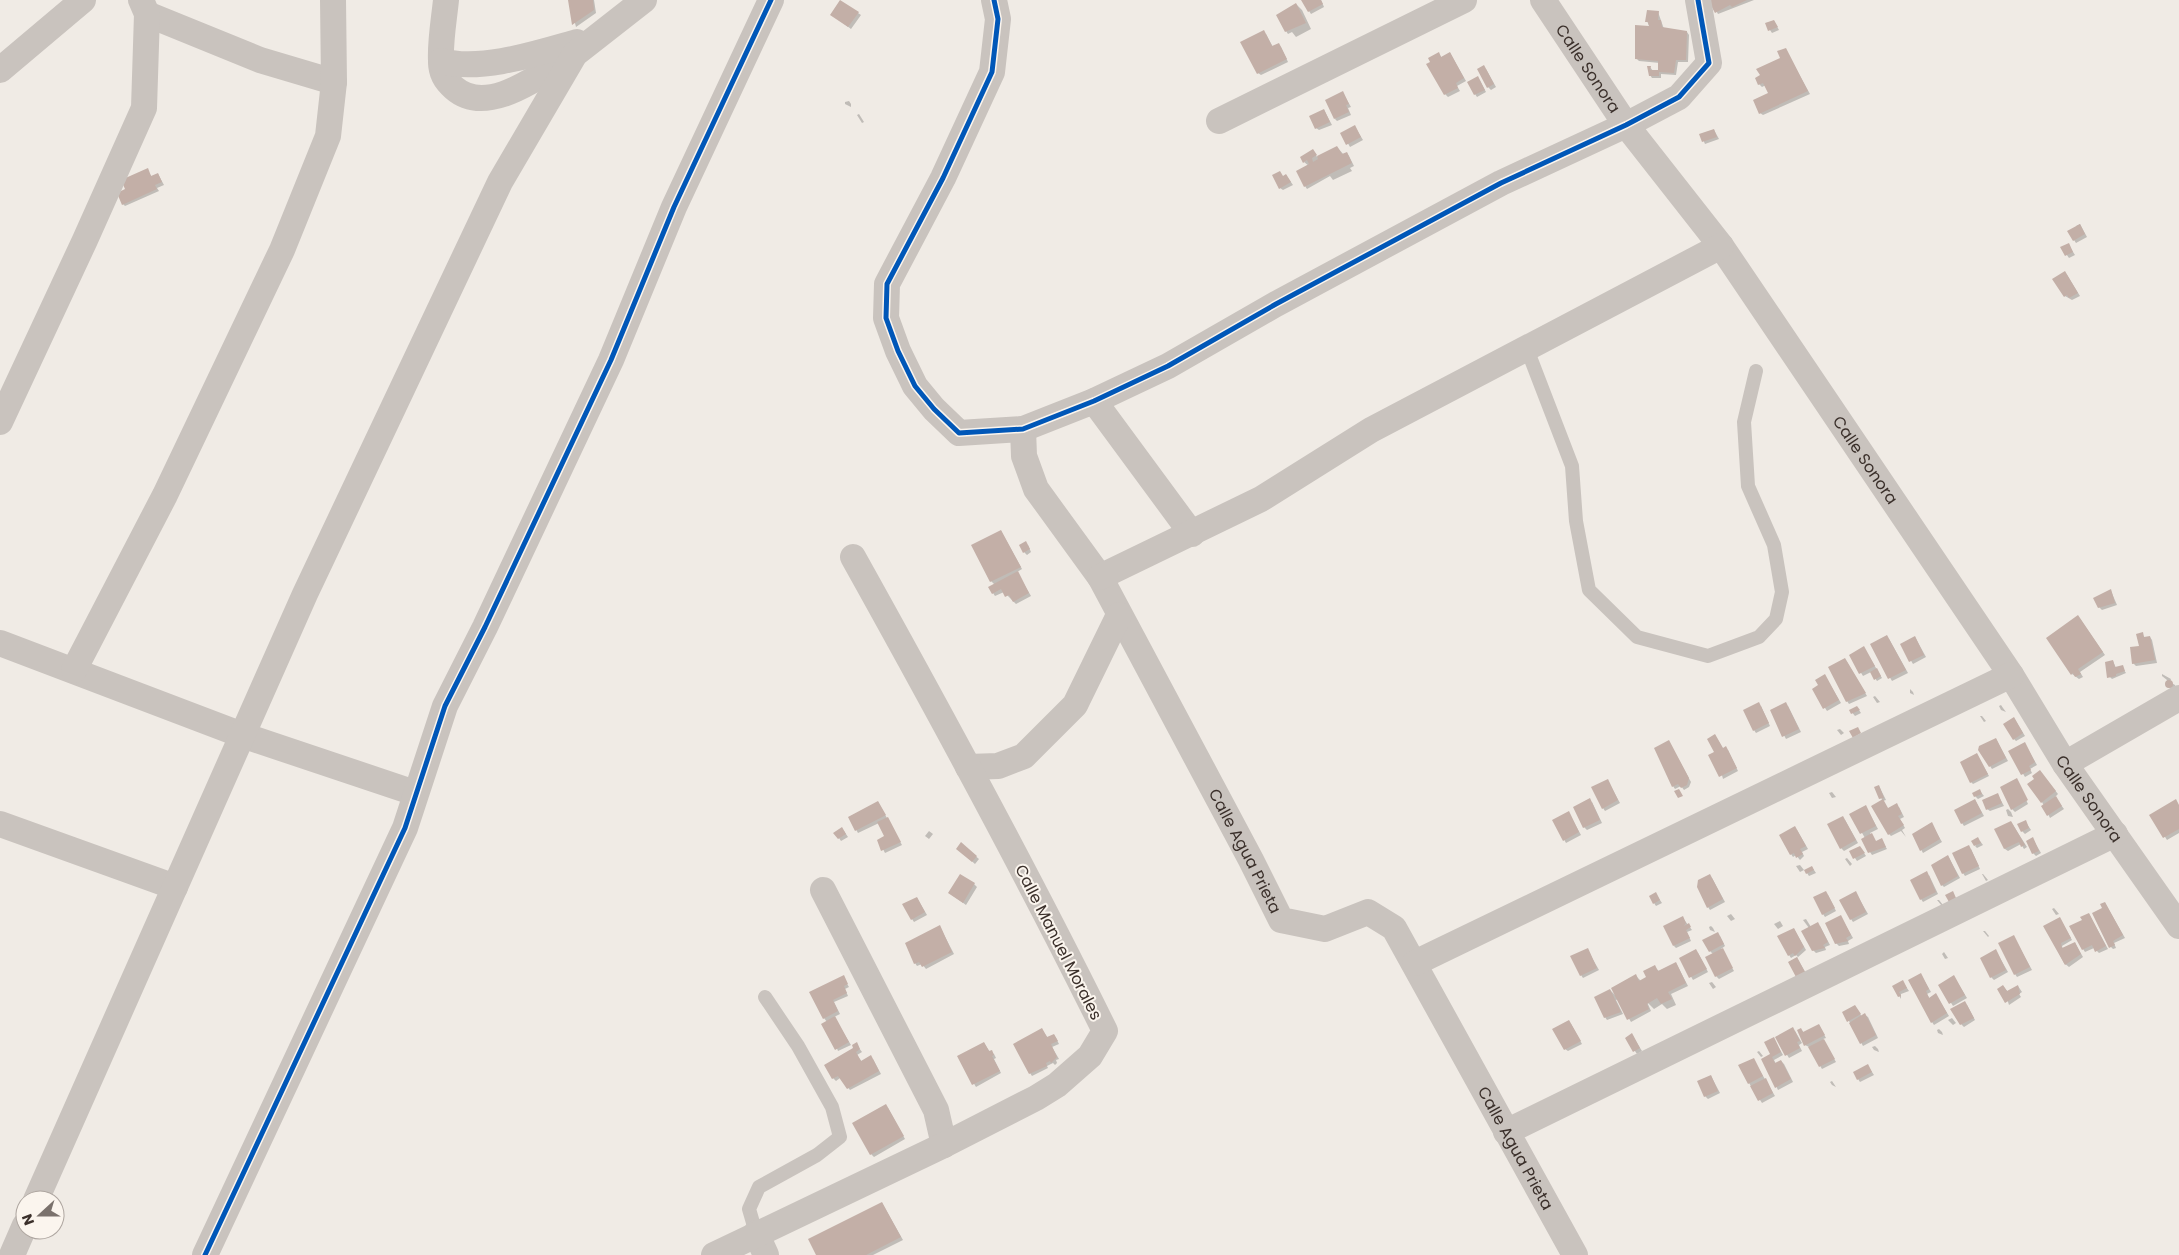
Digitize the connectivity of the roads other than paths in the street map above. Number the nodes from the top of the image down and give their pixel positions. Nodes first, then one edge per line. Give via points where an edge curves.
1 (83, 0) edge
2 (333, 0) edge
3 (446, 0) edge
4 (644, 0) edge
5 (770, 0) edge
6 (994, 0) edge
7 (1464, 0) edge
8 (1543, 0) edge
9 (1698, 0) edge
10 (144, 7) edge
11 (595, 36) junction
12 (575, 54) junction
13 (441, 61) junction
14 (0, 70) edge
15 (334, 82) junction
16 (1219, 121) dead end
17 (1626, 125) junction
18 (1721, 246) junction
19 (1527, 349) junction
20 (1756, 371) dead end
21 (1094, 401) junction
22 (0, 422) edge
23 (1023, 429) junction
24 (1192, 534) junction
25 (853, 557) dead end
26 (1100, 577) junction
27 (1119, 615) junction
28 (0, 643) edge
29 (74, 670) junction
30 (2011, 675) junction
31 (2179, 698) edge
32 (242, 735) junction
33 (2065, 764) junction
34 (968, 767) junction
35 (415, 793) junction
36 (0, 824) edge
37 (2115, 834) junction
38 (175, 887) junction
39 (823, 890) dead end
40 (2179, 926) edge
41 (1415, 963) junction
42 (765, 998) dead end
43 (1506, 1132) junction
44 (944, 1145) junction
45 (40, 1190) edge
46 (19, 1240) edge
47 (761, 1244) edge
48 (12, 1255) edge
49 (205, 1255) edge
50 (714, 1255) edge
51 (1575, 1255) edge

1 - 14 street
2 - 15 street
3 - 13 street
4 - 11 street
5 - 35 street via 674,207 611,360 445,706
6 - 23 street via 998,19 992,72 943,178 887,284 886,318 915,386 934,410 959,433
7 - 16 street
8 - 17 street, Calle Sonora
9 - 17 street via 1709,63 1679,97
10 - 15 street via 260,60
10 - 22 street via 144,108
11 - 12 street
11 - 13 street via 536,54 491,62 457,66
12 - 13 street via 508,93 490,99 462,95 444,79
12 - 32 street via 500,182 362,471
15 - 29 street via 328,136 282,250 165,495
17 - 18 street, Calle Sonora
17 - 21 street via 1501,183 1168,366
18 - 19 street
18 - 30 street, Calle Sonora
19 - 20 lane via 1572,466 1576,521 1589,590 1637,637 1708,656 1759,637 1776,619 1782,592 1774,545 1748,486 1744,422
19 - 24 street via 1371,430 1295,480
21 - 23 street
21 - 24 street
23 - 26 street, Calle Agua Prieta via 1024,456 1036,490
24 - 26 street
25 - 34 street, Calle Manuel Morales
26 - 27 street, Calle Agua Prieta
27 - 34 street via 1075,705 1024,756 998,766
27 - 41 street, Calle Agua Prieta via 1281,920 1325,929 1368,912 1394,928
28 - 29 street
29 - 32 street
30 - 33 street, Calle Sonora
30 - 41 street
31 - 33 street
32 - 35 street
32 - 38 street
33 - 37 street, Calle Sonora
34 - 44 street, Calle Manuel Morales via 1106,1031 1090,1056 1057,1085
35 - 49 street via 405,828
36 - 38 street
37 - 40 street, Calle Sonora
37 - 43 street
38 - 45 street
39 - 44 street via 936,1110
41 - 43 street, Calle Agua Prieta
42 - 47 lane via 798,1046 832,1107 840,1137 817,1155 759,1187 749,1209
43 - 51 street, Calle Agua Prieta
44 - 47 street, Calle Manuel Morales
46 - 48 street
47 - 50 street, Calle Manuel Morales

